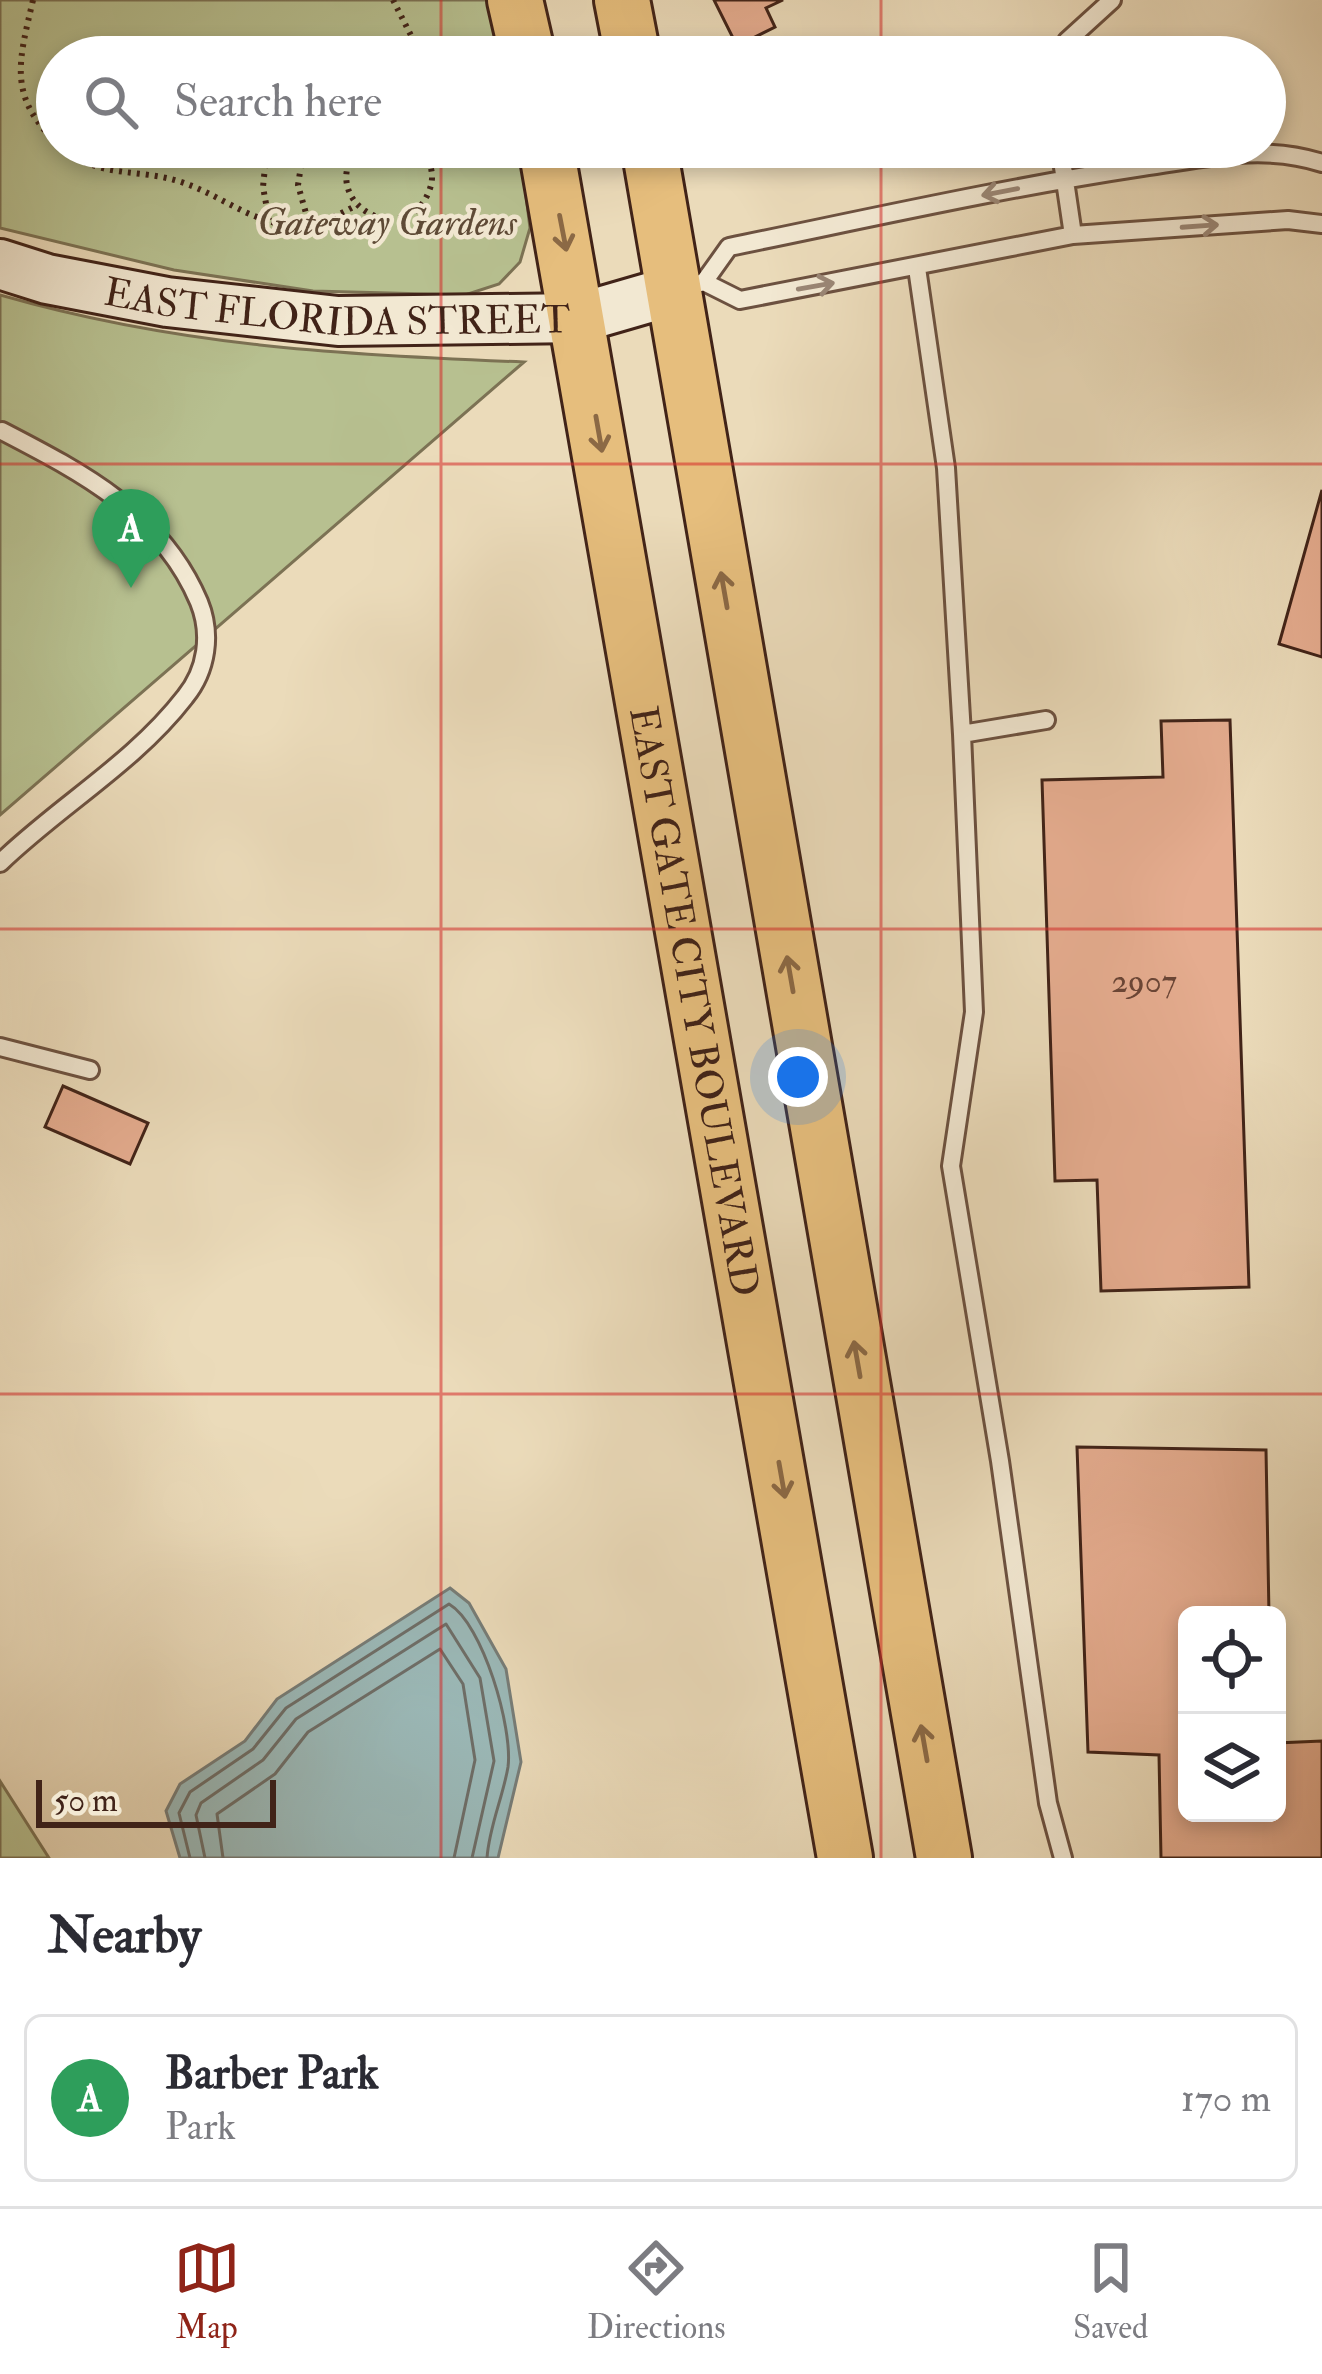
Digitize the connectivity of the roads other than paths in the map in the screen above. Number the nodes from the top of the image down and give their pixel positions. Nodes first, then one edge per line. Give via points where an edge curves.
1 (515, 0) edge
2 (622, 0) edge
3 (1112, 0) edge
4 (523, 36) edge
5 (629, 36) edge
6 (1072, 36) edge
7 (1286, 154) edge
8 (1322, 163) edge
9 (551, 168) edge
10 (655, 168) edge
11 (1063, 168) edge
12 (1134, 168) edge
13 (1065, 178) junction
14 (1322, 224) edge
15 (1073, 235) junction
16 (0, 264) edge
17 (916, 268) junction
18 (688, 286) junction
19 (579, 318) junction
20 (2, 431) edge
21 (1046, 720) dead end
22 (962, 734) junction
23 (0, 863) edge
24 (0, 1047) edge
25 (91, 1070) dead end
26 (845, 1858) edge
27 (944, 1858) edge
28 (1063, 1858) edge

1 - 4 main road
2 - 5 main road
3 - 6 lane
7 - 8 lane
9 -> 19 main road, EAST GATE CITY BOULEVARD
10 - 18 main road
11 - 13 lane
12 - 13 lane
13 - 15 lane
13 -> 18 lane via 729,247
15 -> 14 lane
15 - 17 lane
16 - 19 main road, EAST FLORIDA STREET via 167,302 338,321
18 -> 17 lane via 740,300
17 - 22 lane via 946,468
18 - 19 main road, EAST FLORIDA STREET
27 -> 18 main road
19 -> 26 main road, EAST GATE CITY BOULEVARD
20 - 23 lane via 81,472 160,535 206,618 206,655 189,694 146,741
21 - 22 lane
22 - 28 lane via 974,1012 951,1166 1048,1803
24 - 25 lane

